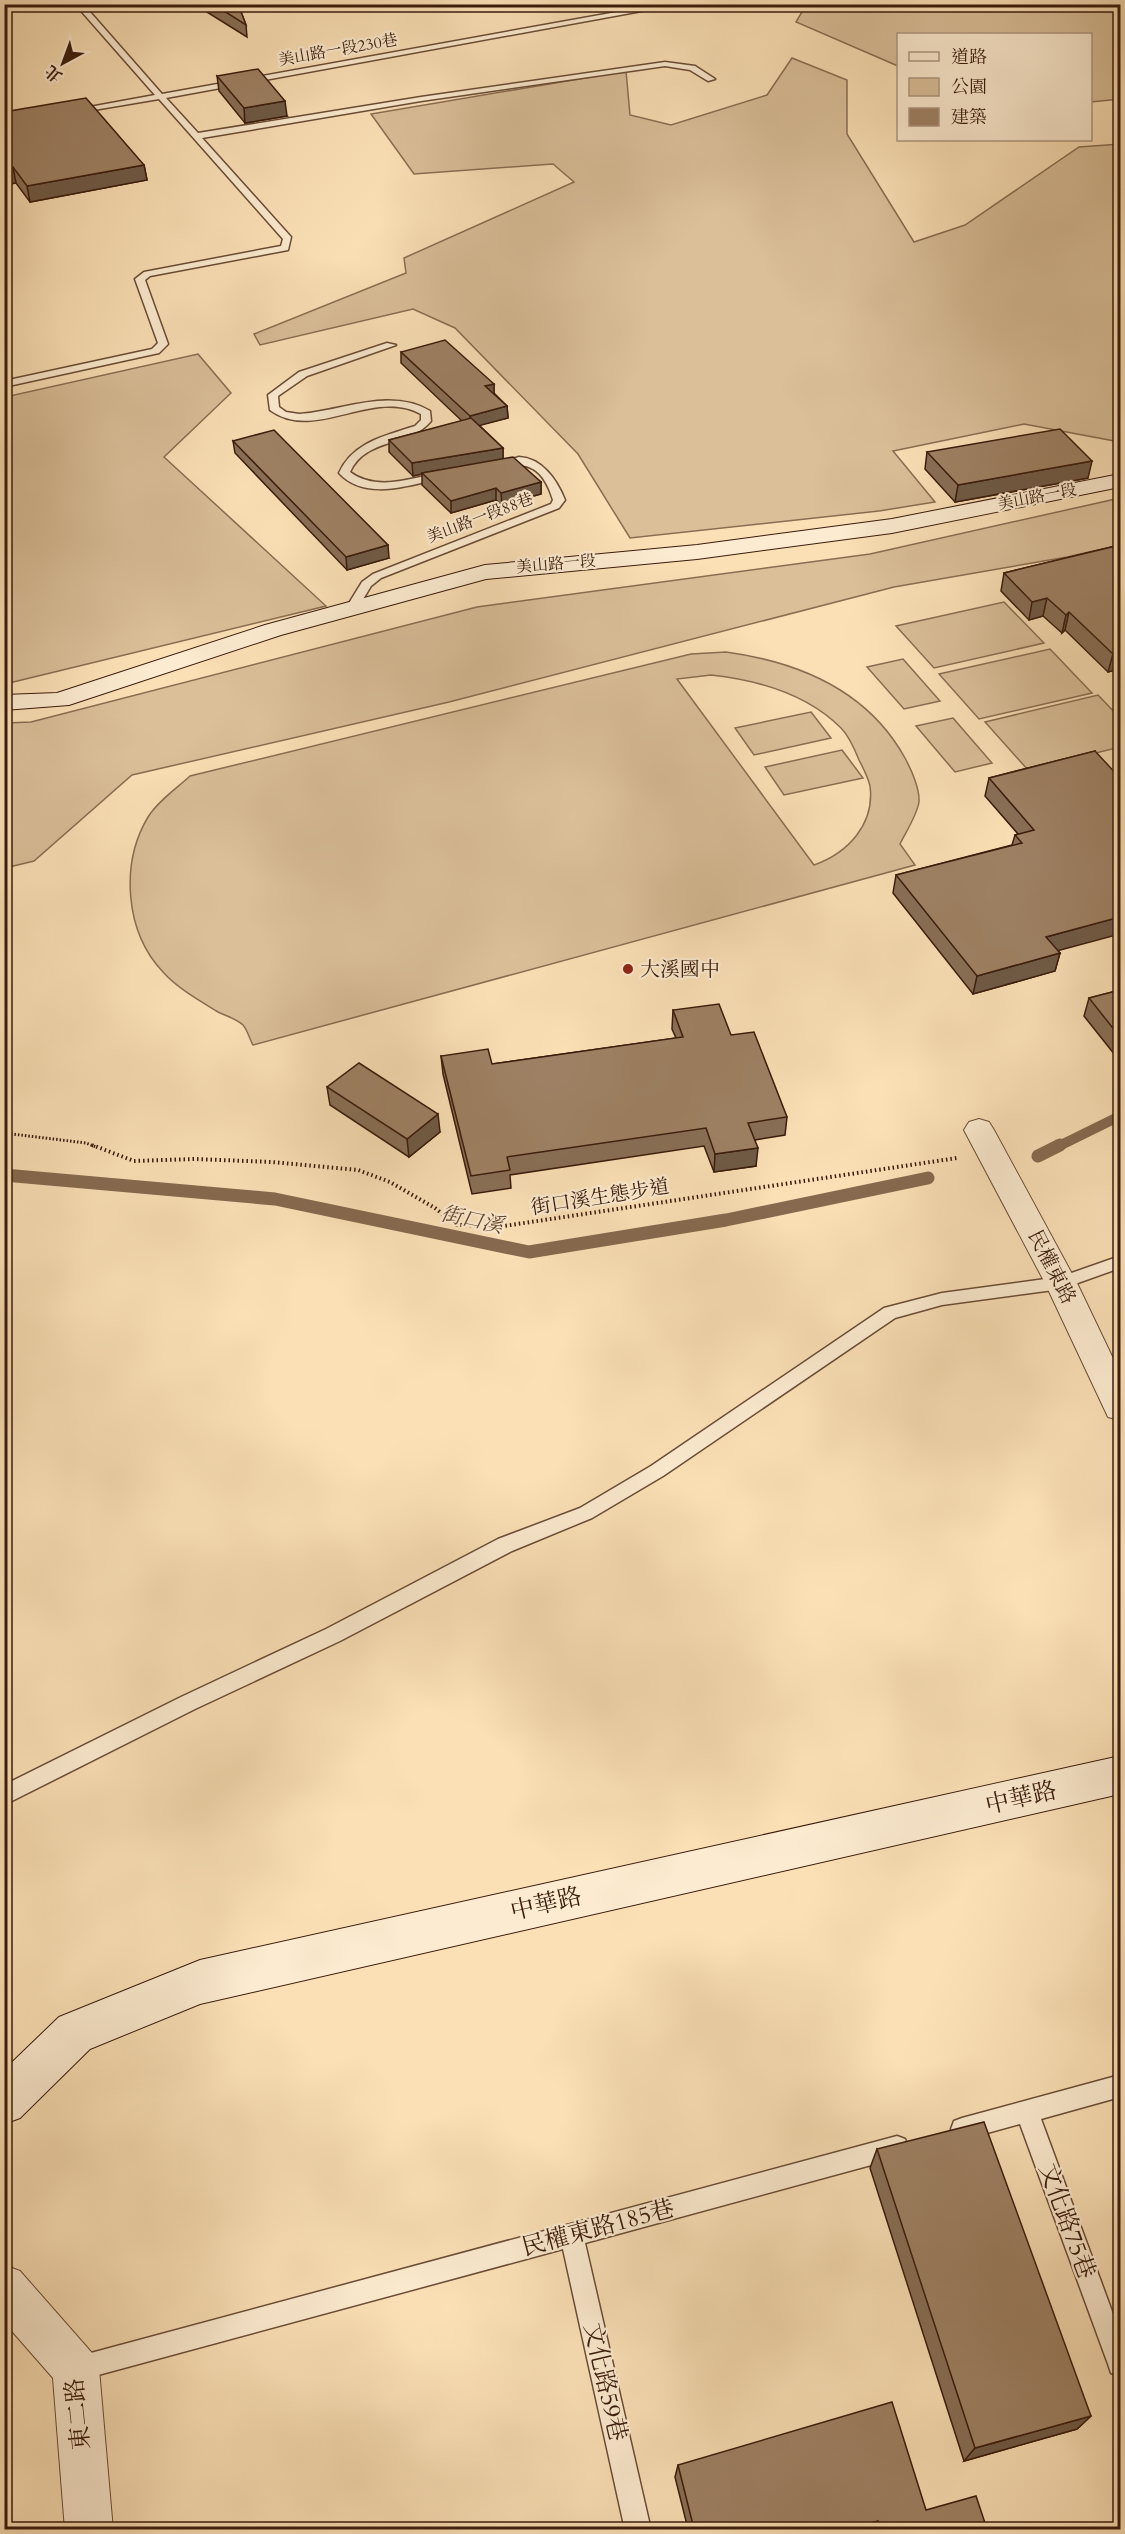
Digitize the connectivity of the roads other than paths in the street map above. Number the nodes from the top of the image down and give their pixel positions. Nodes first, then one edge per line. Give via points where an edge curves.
1 (78, 4) edge
2 (677, 4) edge
3 (711, 79) dead end
4 (162, 96) junction
5 (61, 114) edge
6 (197, 136) junction
7 (391, 345) dead end
8 (4, 384) edge
9 (485, 467) edge
10 (451, 473) edge
11 (1120, 481) edge
12 (352, 608) junction
13 (4, 703) edge
14 (979, 1130) dead end
15 (1120, 1262) edge
16 (1062, 1283) junction
17 (1120, 1407) edge
18 (1120, 1776) edge
19 (4, 1796) edge
20 (1120, 2085) edge
21 (4, 2102) edge
22 (1027, 2112) junction
23 (936, 2137) edge
24 (913, 2143) edge
25 (572, 2235) junction
26 (4, 2287) edge
27 (1120, 2364) edge
28 (76, 2369) junction
29 (89, 2529) edge
30 (638, 2529) edge

1 - 4 lane
2 - 4 lane, 美山路一段230巷
3 - 6 lane via 692,68 665,64
4 - 5 lane, 美山路一段230巷
4 - 6 lane
6 - 8 lane via 288,239 285,248 147,273 141,279 163,344 155,351
7 - 10 lane via 303,374 273,395 273,407 277,412 302,418 387,402 417,407 426,413 426,422 360,452 346,464 344,472 365,486
9 - 12 lane, 美山路一段88巷 via 525,460 557,491 559,500 545,511 377,576 366,584
11 - 12 street, 美山路一段 via 892,526 697,552 484,572
12 - 13 street, 美山路一段 via 60,700
14 - 16 street, 民權東路
15 - 16 lane
16 - 17 street, 民權東路
16 - 19 lane via 942,1299 890,1313 657,1471 586,1514 505,1545 333,1635
18 - 21 street, 中華路 via 200,1982 75,2033
20 - 22 lane
22 - 23 lane
22 - 27 lane, 文化路75巷
24 - 25 lane, 民權東路185巷
25 - 28 lane, 民權東路185巷
25 - 30 lane, 文化路59巷
26 - 28 street, 東二路
28 - 29 street, 東二路

